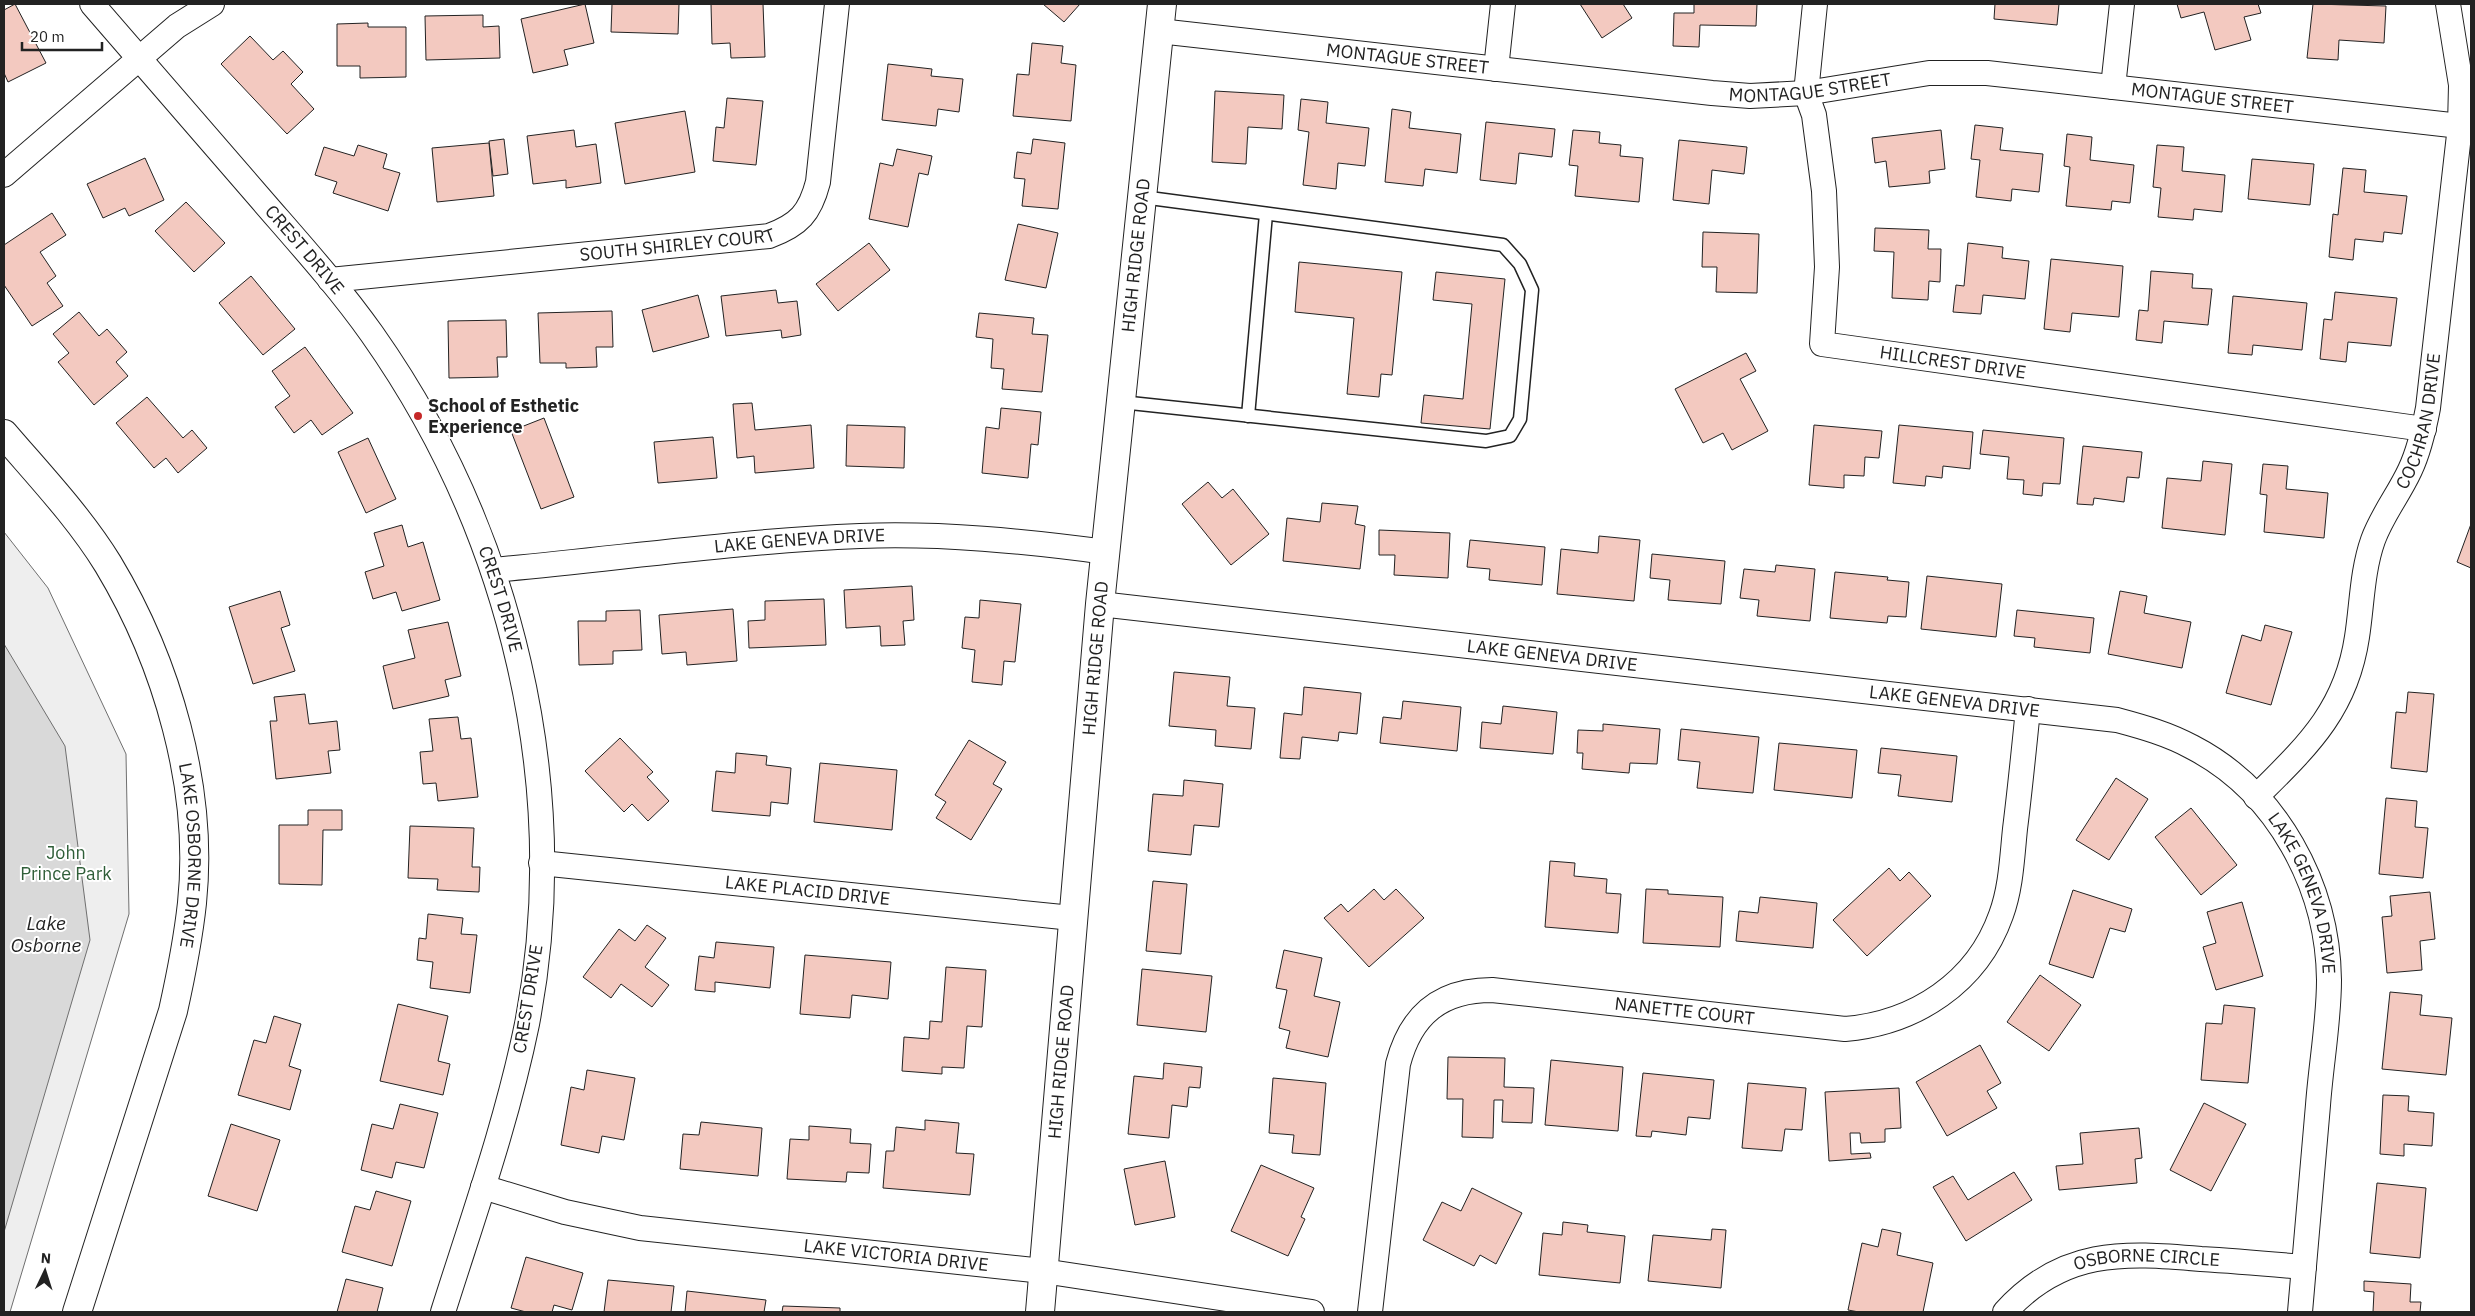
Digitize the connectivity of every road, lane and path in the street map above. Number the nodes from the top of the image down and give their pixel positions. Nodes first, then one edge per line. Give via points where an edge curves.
1 (92, 4) edge
2 (212, 4) edge
3 (837, 4) edge
4 (1162, 4) edge
5 (1503, 4) edge
6 (1815, 4) edge
7 (2122, 4) edge
8 (2448, 4) edge
9 (1159, 31) junction
10 (138, 58) junction
11 (1496, 69) junction
12 (2113, 87) junction
13 (1806, 93) junction
14 (2460, 126) junction
15 (4, 175) edge
16 (1142, 197) junction
17 (1266, 214) junction
18 (330, 280) junction
19 (1121, 402) junction
20 (1248, 416) junction
21 (2424, 429) junction
22 (4, 434) edge
23 (1106, 552) junction
24 (493, 570) junction
25 (1100, 604) junction
26 (2028, 708) junction
27 (2256, 796) junction
28 (541, 863) junction
29 (1072, 918) junction
30 (483, 1187) junction
31 (2304, 1267) junction
32 (1043, 1271) junction
33 (77, 1312) edge
34 (443, 1312) edge
35 (1040, 1312) edge
36 (1312, 1312) edge
37 (1370, 1312) edge
38 (2005, 1312) edge
39 (2300, 1312) edge

1 - 10 street, CREST DRIVE
2 - 10 street via 177,26
3 - 18 street, SOUTH SHIRLEY COURT via 818,182 813,201 802,218 787,229 768,236
4 - 9 street, HIGH RIDGE ROAD
5 - 11 street
6 - 13 street, HILLCREST DRIVE
7 - 12 street
8 - 14 street, COCHRAN DRIVE via 2461,85
9 - 11 street, MONTAGUE STREET
9 - 16 street, HIGH RIDGE ROAD
10 - 15 street
10 - 18 street, CREST DRIVE
11 - 13 street, MONTAGUE STREET via 1750,96
12 - 13 street, MONTAGUE STREET via 1986,73 1928,73
12 - 14 street, MONTAGUE STREET
13 - 21 street, HILLCREST DRIVE via 1814,115 1824,191 1827,267 1822,344
14 - 21 street, COCHRAN DRIVE
16 - 17 lane
16 - 19 street, HIGH RIDGE ROAD
17 - 20 lane
17 - 20 lane via 1503,245 1520,264 1532,290 1520,418 1510,436 1486,441
18 - 24 street, CREST DRIVE via 402,378 439,443 471,511
19 - 20 lane
19 - 23 street, HIGH RIDGE ROAD
21 - 27 street, COCHRAN DRIVE via 2411,469 2374,538 2368,557 2353,660 2337,702 2312,740
22 - 33 street, LAKE OSBORNE DRIVE via 74,516 107,563 139,621 164,683 182,747 189,791 192,902 183,968 173,1011
23 - 24 street, LAKE GENEVA DRIVE via 946,536 860,536
23 - 25 street, HIGH RIDGE ROAD
24 - 28 street, CREST DRIVE via 513,636 529,710 538,784
25 - 26 street, LAKE GENEVA DRIVE
25 - 29 street, HIGH RIDGE ROAD
26 - 27 street, LAKE GENEVA DRIVE via 2117,720 2156,730 2193,747
26 - 37 street, NANETTE COURT via 2010,877 2001,916 1970,969 1923,1007 1886,1023 1845,1029 1492,990 1472,990 1435,1004 1412,1027 1398,1064
27 - 31 street, LAKE GENEVA DRIVE via 2293,845 2311,882 2326,940 2328,981
28 - 29 street, LAKE PLACID DRIVE
28 - 30 street, CREST DRIVE via 538,945 528,1019 512,1093
29 - 32 street, HIGH RIDGE ROAD
30 - 32 street, LAKE VICTORIA DRIVE via 565,1212 640,1228
30 - 34 street, CREST DRIVE
31 - 38 street, OSBORNE CIRCLE via 2143,1254 2102,1257 2062,1269 2044,1279
31 - 39 street, LAKE GENEVA DRIVE
32 - 35 street, HIGH RIDGE ROAD
32 - 36 street, LAKE VICTORIA DRIVE

